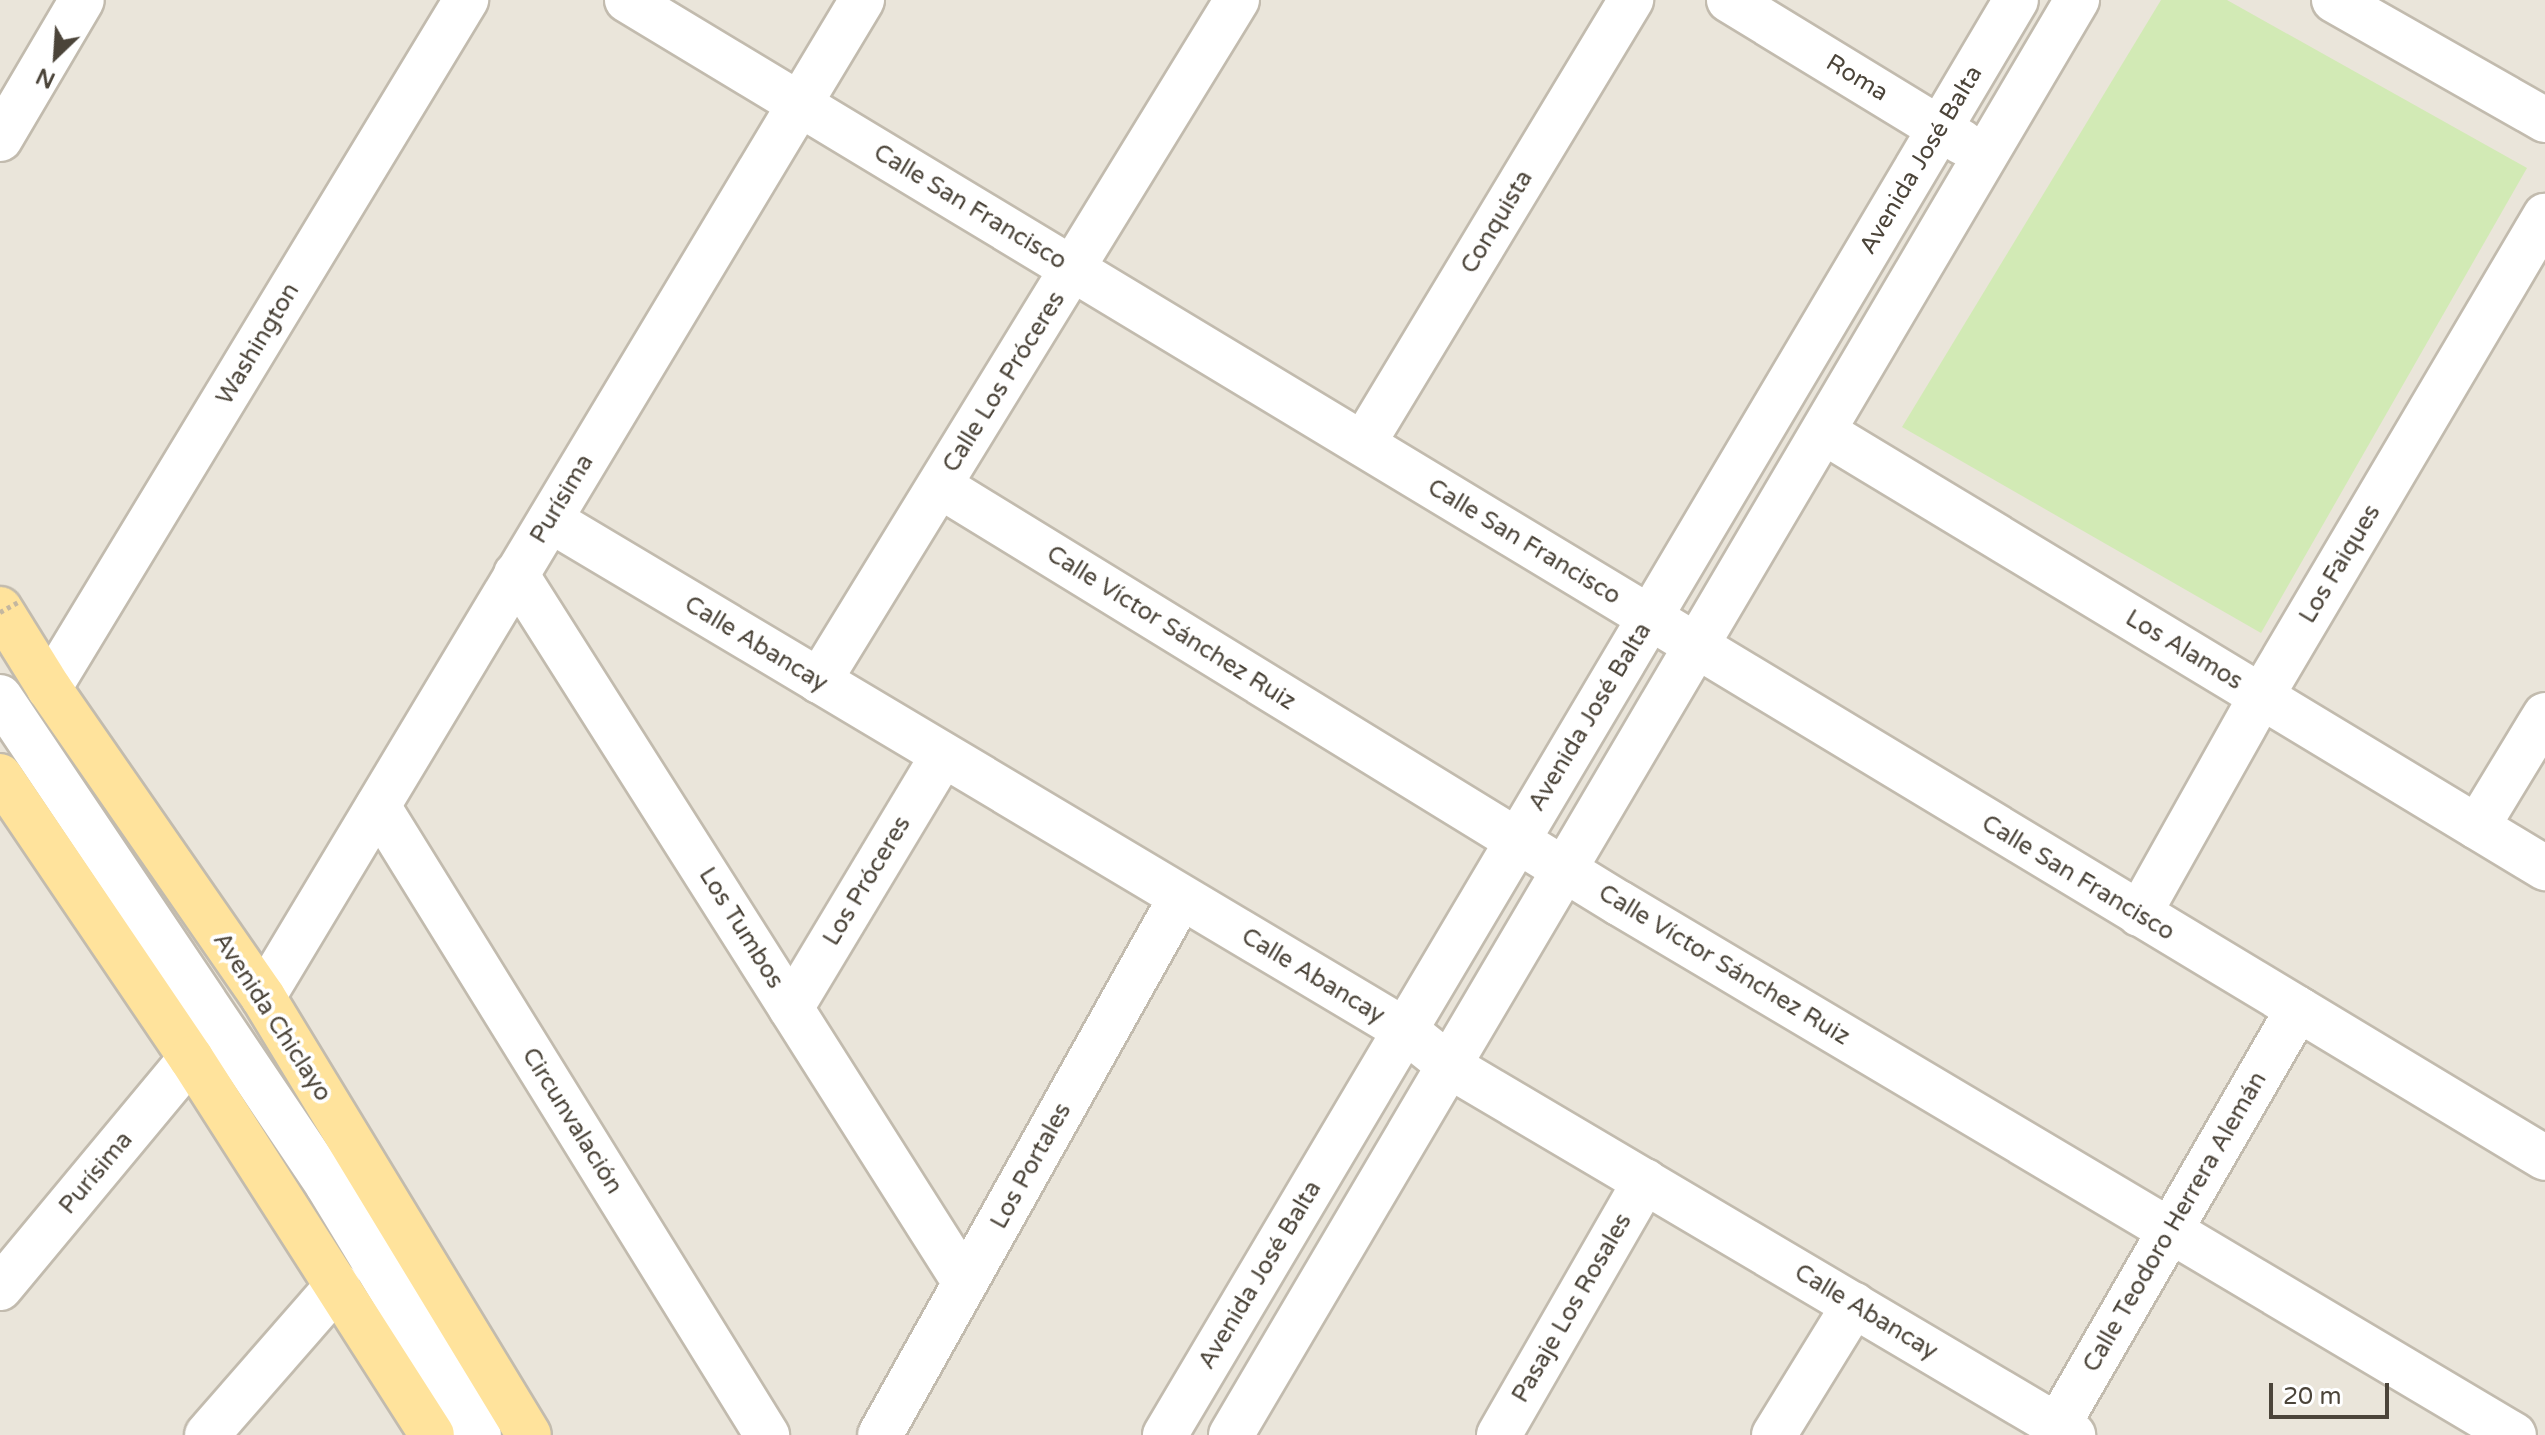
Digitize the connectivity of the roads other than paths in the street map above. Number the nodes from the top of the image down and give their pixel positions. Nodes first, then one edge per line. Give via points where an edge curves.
1 (82, 0) edge
2 (466, 0) edge
3 (627, 0) edge
4 (862, 0) edge
5 (1237, 0) edge
6 (1631, 0) edge
7 (1729, 0) edge
8 (2016, 0) edge
9 (2077, 0) edge
10 (2334, 0) edge
11 (799, 104) junction
12 (2545, 120) edge
13 (1939, 128) junction
14 (0, 139) edge
15 (1985, 157) junction
16 (2545, 216) edge
17 (1074, 270) junction
18 (1824, 432) junction
19 (1363, 444) junction
20 (940, 486) junction
21 (550, 520) junction
22 (516, 574) junction
23 (6, 607) edge
24 (1649, 618) junction
25 (1696, 649) junction
26 (819, 681) junction
27 (49, 688) junction
28 (0, 697) edge
29 (2261, 697) junction
30 (2545, 715) edge
31 (943, 755) junction
32 (0, 776) edge
33 (378, 806) junction
34 (2477, 827) junction
35 (1517, 841) junction
36 (2545, 868) edge
37 (1566, 871) junction
38 (1181, 897) junction
39 (2139, 914) junction
40 (263, 997) junction
41 (791, 1008) junction
42 (2298, 1009) junction
43 (1405, 1030) junction
44 (191, 1058) junction
45 (1451, 1067) junction
46 (2541, 1148) edge
47 (1645, 1181) junction
48 (2171, 1229) junction
49 (965, 1283) junction
50 (338, 1285) junction
51 (0, 1288) edge
52 (1854, 1305) junction
53 (2489, 1429) edge
54 (2061, 1432) edge
55 (207, 1435) edge
56 (432, 1435) edge
57 (479, 1435) edge
58 (529, 1435) edge
59 (767, 1435) edge
60 (880, 1435) edge
61 (1165, 1435) edge
62 (1231, 1435) edge
63 (1499, 1435) edge
64 (1774, 1435) edge

1 - 14 street
2 - 27 street, Washington
3 - 11 street, Calle San Francisco
4 - 11 street, Purísima
5 - 17 street, Calle Los Próceres
6 - 19 street, Conquista
7 - 13 street, Roma
8 - 13 street, Avenida José Balta
9 - 15 street
10 - 12 street
11 - 17 street, Calle San Francisco
11 - 21 street, Purísima
13 - 15 street, Roma
13 - 24 street, Avenida José Balta
15 - 18 street
16 - 29 street, Los Faiques
17 - 19 street, Calle San Francisco
17 - 20 street, Calle Los Próceres
18 - 25 street
18 - 29 street, Los Alamos
19 - 24 street, Calle San Francisco
20 - 26 street, Calle Los Próceres
20 - 35 street, Calle Víctor Sánchez Ruiz
21 - 22 street, Purísima
21 - 26 street, Calle Abancay
22 - 33 street, Purísima
22 - 41 street, Los Tumbos
23 - 27 main road, Avenida Chiclayo
24 - 25 street, Calle San Francisco
24 - 35 street, Avenida José Balta
25 - 37 street
25 - 39 street, Calle San Francisco
26 - 31 street, Calle Abancay
27 - 40 main road, Avenida Chiclayo
28 - 57 street, Avenida Chiclayo via 327,1184
29 - 34 street, Los Alamos
29 - 39 street, Los Faiques
30 - 34 street
31 - 38 street, Calle Abancay
31 - 41 street, Los Próceres
32 - 44 main road
33 - 40 street, Purísima
33 - 59 street, Circunvalación
34 - 36 street, Los Alamos
35 - 37 street, Calle Víctor Sánchez Ruiz
35 - 43 street, Avenida José Balta
37 - 45 street
37 - 48 street, Calle Víctor Sánchez Ruiz
38 - 43 street, Calle Abancay
38 - 49 street, Los Portales
39 - 42 street, Calle San Francisco
40 - 58 main road, Avenida Chiclayo
41 - 49 street, Los Tumbos
42 - 46 street, Calle San Francisco
42 - 48 street, Calle Teodoro Herrera Alemán
43 - 45 street, Calle Abancay
43 - 61 street, Avenida José Balta
44 - 50 main road
44 - 51 street, Purísima
45 - 47 street, Calle Abancay
45 - 62 street
47 - 52 street, Calle Abancay
47 - 63 street, Pasaje Los Rosales
48 - 53 street, Calle Víctor Sánchez Ruiz
48 - 54 street, Calle Teodoro Herrera Alemán
49 - 60 street, Los Portales
50 - 55 street
50 - 56 main road
52 - 54 street, Calle Abancay
52 - 64 street

